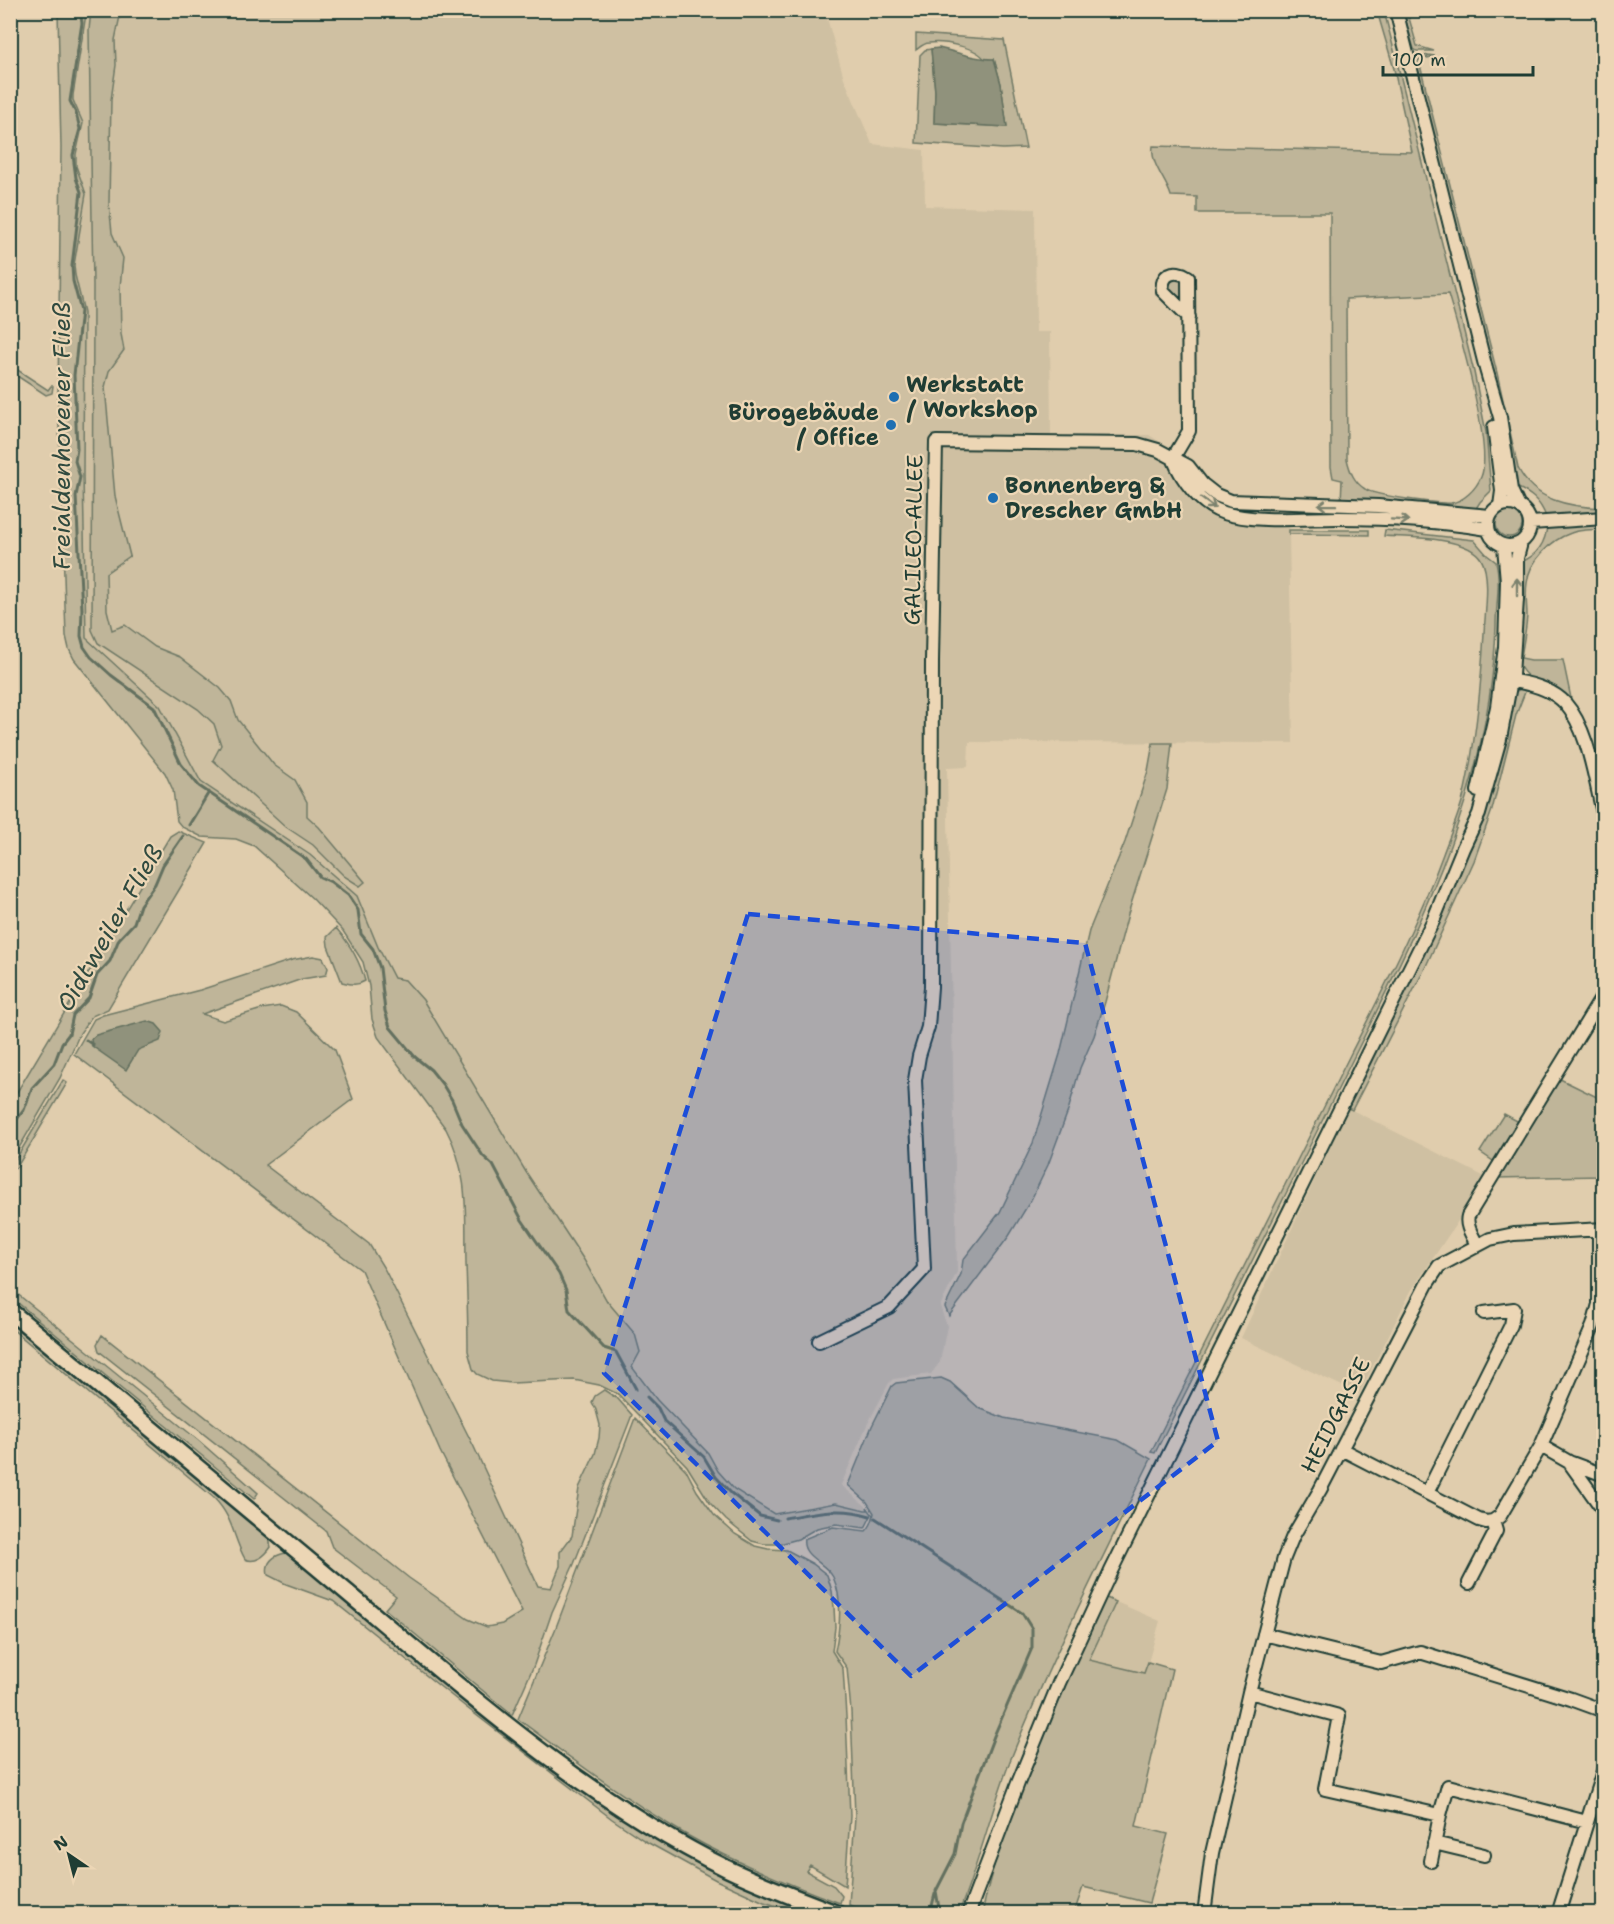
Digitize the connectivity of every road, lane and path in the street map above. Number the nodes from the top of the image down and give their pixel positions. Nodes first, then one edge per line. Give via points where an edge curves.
1 (1396, 10) edge
2 (1189, 317) dead end
3 (1485, 369) junction
4 (1173, 458) junction
5 (1518, 505) junction
6 (1500, 506) junction
7 (1604, 518) edge
8 (1489, 523) junction
9 (1531, 523) junction
10 (1521, 543) junction
11 (1504, 546) junction
12 (1506, 680) junction
13 (1604, 817) edge
14 (1604, 994) edge
15 (1601, 1229) edge
16 (1477, 1245) junction
17 (10, 1311) edge
18 (1484, 1312) dead end
19 (1598, 1327) edge
20 (819, 1341) dead end
21 (1541, 1446) junction
22 (1341, 1449) junction
23 (1569, 1462) junction
24 (1604, 1475) edge
25 (1426, 1493) junction
26 (1604, 1511) edge
27 (1493, 1521) junction
28 (1469, 1583) dead end
29 (1264, 1634) junction
30 (1249, 1692) junction
31 (1604, 1711) edge
32 (1604, 1768) edge
33 (1440, 1815) junction
34 (1587, 1822) junction
35 (1434, 1843) junction
36 (1485, 1854) dead end
37 (1431, 1861) dead end
38 (981, 1884) junction
39 (838, 1914) edge
40 (968, 1914) edge
41 (978, 1914) edge
42 (1204, 1914) edge
43 (1558, 1914) edge

1 - 3 street
2 - 4 street via 1189,431
3 - 5 street via 1500,417 1511,490
3 - 6 street via 1502,491
4 - 8 street, GALILEO-ALLEE via 1188,466 1216,495 1231,501 1378,506
4 - 20 street, GALILEO-ALLEE via 1137,444 936,442 931,987 928,1027 915,1080 924,1269 889,1307
5 - 6 street
5 - 9 street via 1527,512
6 - 8 street
7 - 9 street
8 - 11 street via 1495,541
9 - 10 street via 1528,536
10 - 11 street
12 -> 10 street
11 - 12 street
12 - 13 street via 1542,689 1564,702 1579,726
12 - 38 street via 1463,848 1422,942 1106,1581 1059,1683
14 - 16 street via 1468,1216
15 - 16 street, HEIDGASSE via 1514,1234
15 - 19 street
16 - 22 street, HEIDGASSE via 1439,1266
17 - 39 main road via 429,1661 590,1786 728,1869
18 - 25 street via 1514,1309 1511,1325
19 - 21 street
21 - 23 street
21 - 27 street via 1500,1516
22 - 25 street
22 - 29 street, HEIDGASSE via 1293,1536
23 - 24 street
23 - 26 street
25 - 27 street via 1479,1520
27 - 28 street via 1496,1531
29 - 30 street, HEIDGASSE
29 - 31 street via 1381,1664 1420,1652
30 - 33 street via 1339,1716 1325,1789
30 - 42 street, HEIDGASSE via 1212,1853
32 - 34 street
33 - 34 street via 1449,1780
33 - 35 street
34 - 43 street
35 - 36 street
35 - 37 street
38 - 40 street
38 - 41 street

